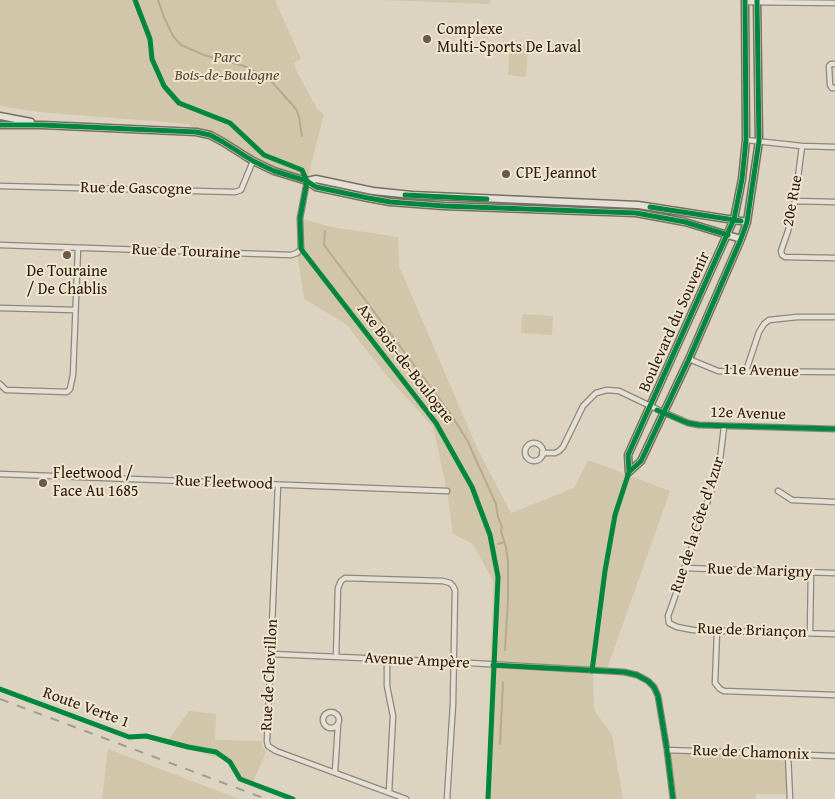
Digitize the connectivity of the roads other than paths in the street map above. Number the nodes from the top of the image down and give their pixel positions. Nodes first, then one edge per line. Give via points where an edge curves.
1 (745, 1) edge
2 (757, 1) edge
3 (835, 3) edge
4 (835, 64) edge
5 (835, 88) edge
6 (0, 116) edge
7 (0, 125) edge
8 (42, 125) junction
9 (746, 140) junction
10 (759, 141) junction
11 (802, 146) junction
12 (835, 147) edge
13 (253, 161) junction
14 (307, 181) junction
15 (0, 186) edge
16 (795, 201) junction
17 (835, 202) edge
18 (734, 219) junction
19 (747, 222) junction
20 (728, 234) junction
21 (741, 239) junction
22 (0, 246) edge
23 (78, 248) junction
24 (835, 258) edge
25 (0, 308) edge
26 (75, 310) junction
27 (835, 317) edge
28 (689, 359) junction
29 (746, 371) junction
30 (835, 372) edge
31 (0, 384) edge
32 (650, 406) junction
33 (663, 412) junction
34 (724, 427) junction
35 (835, 429) edge
36 (542, 453) dead end
37 (0, 474) edge
38 (278, 485) junction
39 (447, 491) dead end
40 (778, 491) dead end
41 (835, 502) edge
42 (684, 568) junction
43 (811, 572) junction
44 (835, 573) edge
45 (669, 623) joint
46 (717, 631) junction
47 (810, 634) junction
48 (835, 634) edge
49 (271, 654) junction
50 (336, 657) junction
51 (387, 659) junction
52 (453, 662) junction
53 (835, 695) edge
54 (338, 725) dead end
55 (667, 750) junction
56 (788, 754) junction
57 (835, 756) edge
58 (335, 772) junction
59 (389, 792) junction
60 (406, 799) edge
61 (447, 799) edge
62 (673, 799) edge
63 (790, 799) edge

1 - 2 street
1 - 9 street, Boulevard du Souvenir
2 - 3 street
2 - 10 street, Boulevard du Souvenir
4 - 5 street via 829,66 830,85
6 - 8 street
7 - 8 street
8 - 13 street via 196,132 210,135
9 - 10 street
9 - 18 street, Boulevard du Souvenir
10 - 11 street
10 - 19 street, Boulevard du Souvenir
11 - 12 street
11 - 16 street, 20e Rue
13 - 14 street
13 - 15 street, Rue de Gascogne via 241,190 235,192
14 - 18 street via 316,179 412,195 638,205
14 - 20 street via 316,187 390,202 636,212
14 - 23 street, Rue de Touraine via 300,218 301,249 291,255
16 - 17 street
16 - 24 street, 20e Rue via 782,255
18 - 19 street
18 - 20 street, Boulevard du Souvenir
19 - 21 street, Boulevard du Souvenir
20 - 21 street
20 - 32 street, Boulevard du Souvenir
21 - 28 street, Boulevard du Souvenir
22 - 23 street, Rue de Touraine
23 - 26 street
25 - 26 street
26 - 31 street via 70,389 66,392 6,390
27 - 29 street via 769,320 759,332
28 - 29 street, 11e Avenue via 718,371
28 - 33 street, Boulevard du Souvenir
29 - 30 street, 11e Avenue
32 - 33 street, 12e Avenue
32 - 33 street, Boulevard du Souvenir via 628,455 629,472 641,461
32 - 36 street, 12e Avenue via 619,391 607,390 596,394 583,406 563,447 555,453
33 - 34 street, 12e Avenue via 699,426
34 - 35 street, 12e Avenue
34 - 42 street, Rue de la Côte d'Azur via 719,468
37 - 38 street, Rue Fleetwood
38 - 39 street, Rue Fleetwood
38 - 49 street, Rue de Chevillon
40 - 41 street via 792,500
42 - 43 street, Rue de Marigny
42 - 45 street, Rue de la Côte d'Azur via 668,616
43 - 44 street, Rue de Marigny
43 - 47 street
45 - 46 street, Rue de Briançon via 693,630
46 - 47 street, Rue de Briançon
46 - 53 street via 715,683 720,689
47 - 48 street, Rue de Briançon
49 - 50 street, Avenue Ampère
49 - 58 street, Rue de Chevillon via 268,746 276,752
50 - 51 street, Avenue Ampère
50 - 52 street via 338,588 345,578 443,581 450,583 455,590
51 - 52 street, Avenue Ampère
51 - 59 street via 387,686 393,716
52 - 55 street, Avenue Ampère via 637,675 648,681 658,696
52 - 61 street
54 - 58 street
55 - 56 street, Rue de Chamonix
55 - 62 street, Avenue Ampère
56 - 57 street, Rue de Chamonix
56 - 63 street
58 - 59 street, Rue de Chevillon
59 - 60 street, Rue de Chevillon

